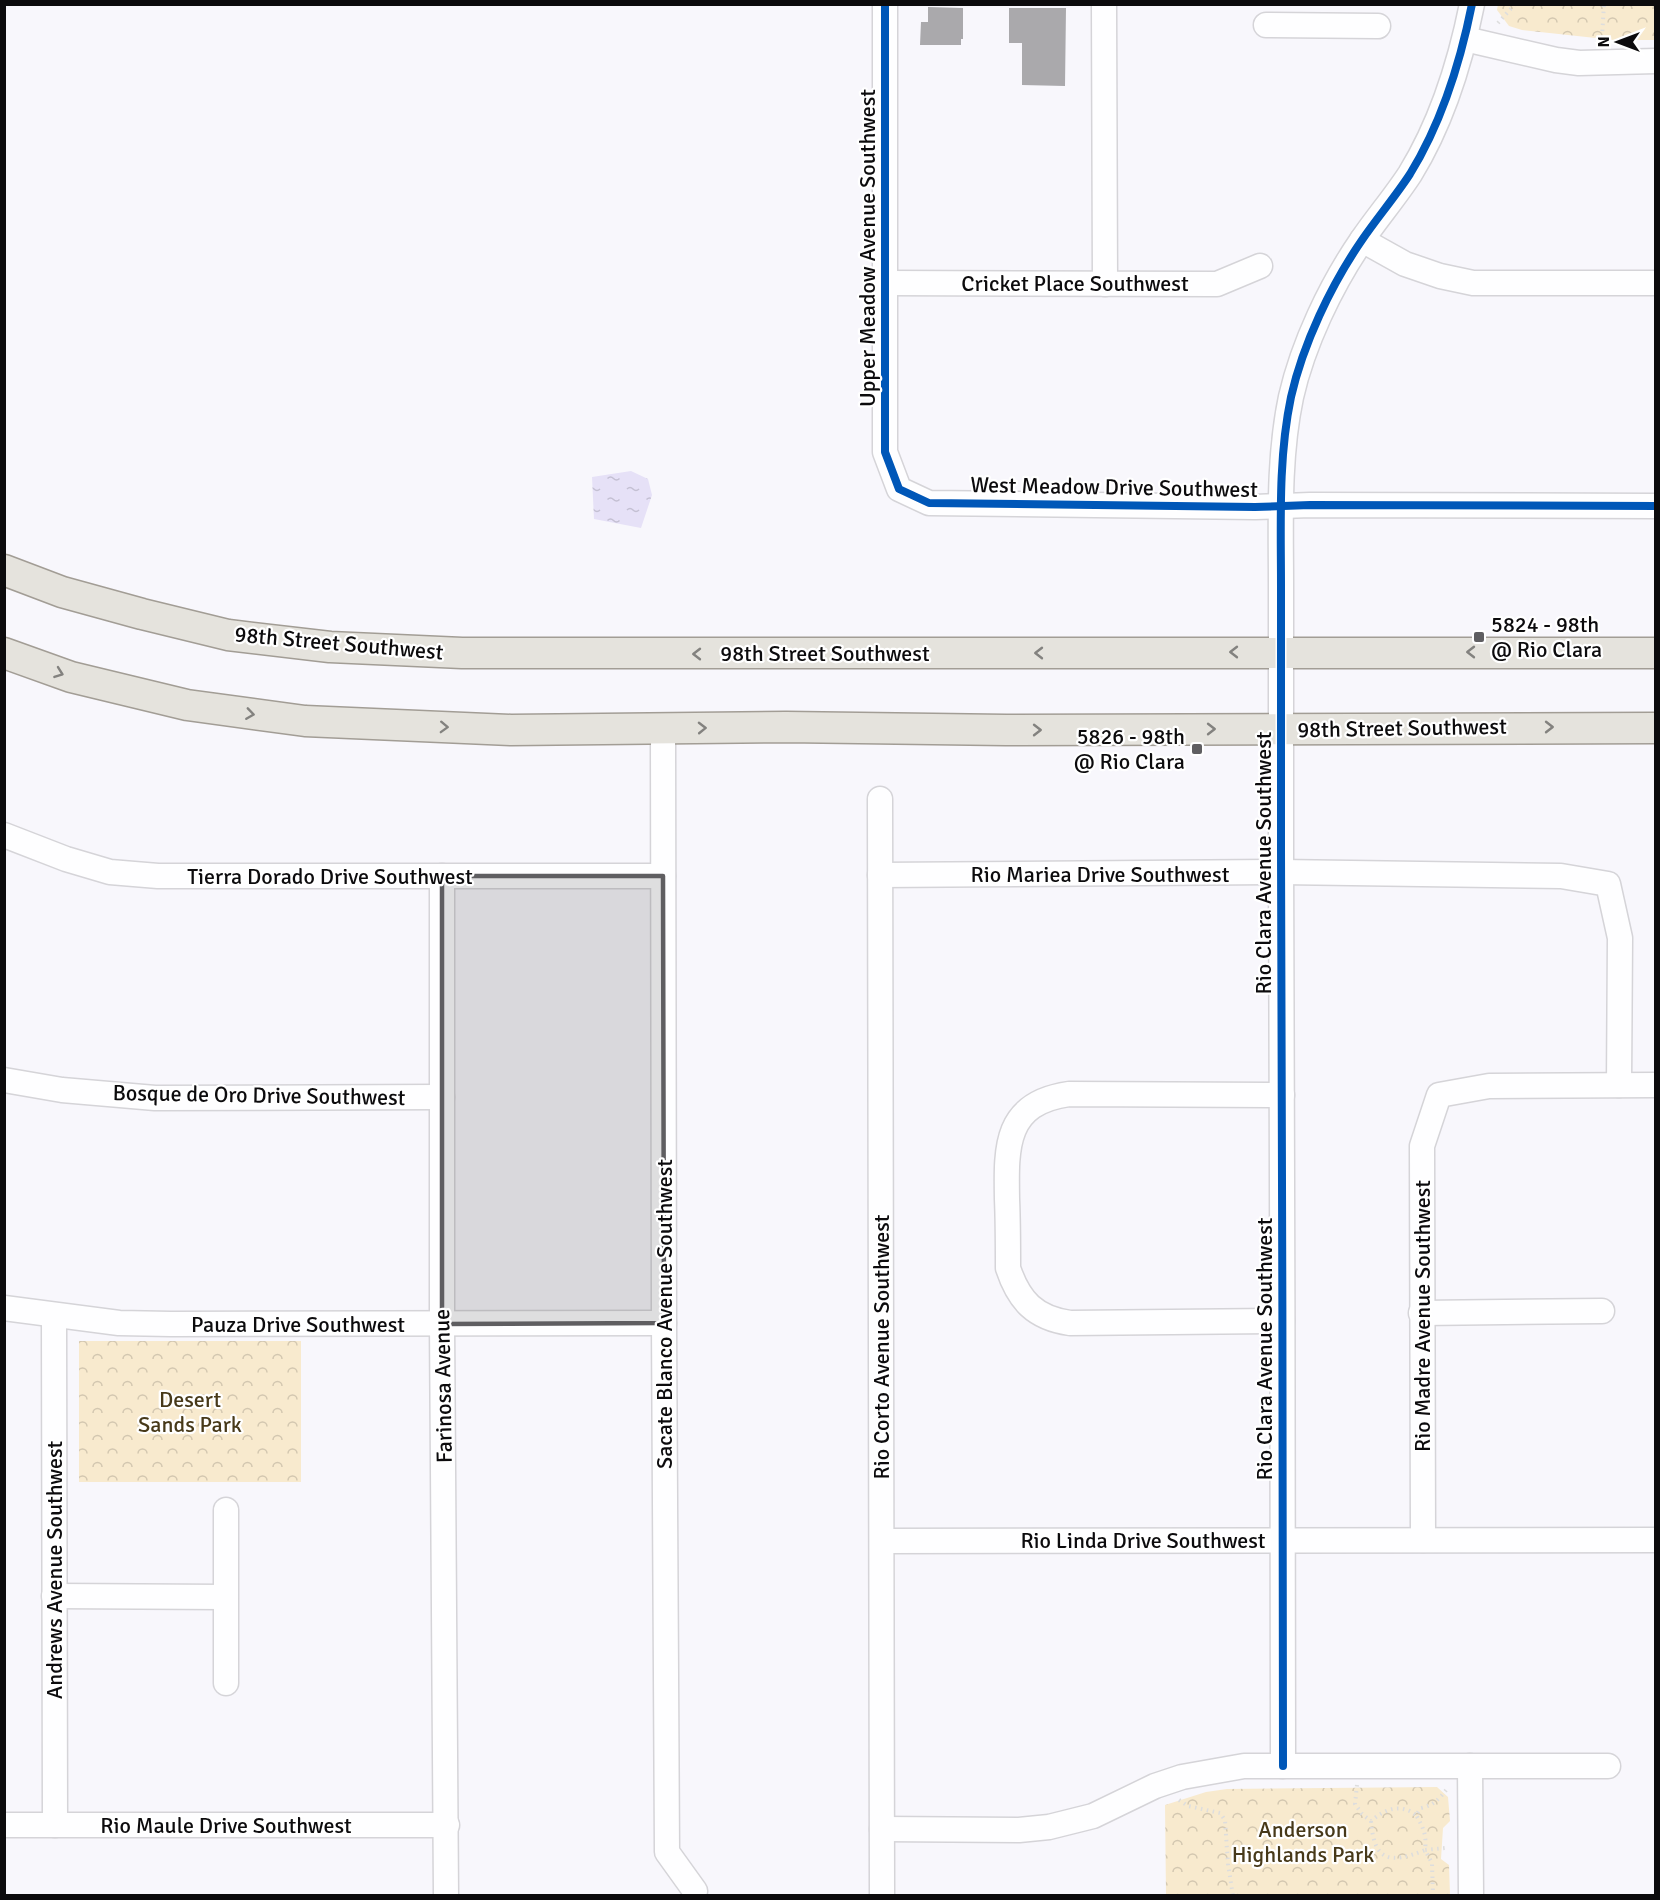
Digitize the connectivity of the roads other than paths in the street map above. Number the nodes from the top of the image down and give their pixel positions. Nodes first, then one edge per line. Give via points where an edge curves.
1 (885, 4) edge
2 (1104, 4) edge
3 (1472, 4) edge
4 (1325, 15) edge
5 (1266, 25) dead end
6 (1378, 26) dead end
7 (1465, 39) junction
8 (1656, 61) edge
9 (1362, 240) junction
10 (1260, 266) dead end
11 (886, 283) junction
12 (1656, 283) edge
13 (1105, 284) junction
14 (899, 489) joint
15 (1281, 506) junction
16 (1656, 506) edge
17 (4, 570) edge
18 (1281, 652) junction
19 (4, 653) edge
20 (1656, 653) edge
21 (663, 728) junction
22 (1656, 728) edge
23 (1280, 729) junction
24 (880, 799) dead end
25 (4, 835) edge
26 (1281, 872) junction
27 (880, 875) junction
28 (442, 876) junction
29 (663, 876) junction
30 (4, 1080) edge
31 (1619, 1085) junction
32 (1656, 1085) edge
33 (1282, 1095) junction
34 (442, 1097) junction
35 (4, 1308) edge
36 (1602, 1311) dead end
37 (1421, 1313) junction
38 (54, 1316) junction
39 (1282, 1321) junction
40 (664, 1323) junction
41 (442, 1324) junction
42 (226, 1510) dead end
43 (1283, 1539) junction
44 (882, 1540) junction
45 (1423, 1540) junction
46 (1656, 1540) edge
47 (54, 1596) junction
48 (225, 1597) junction
49 (226, 1683) dead end
50 (1284, 1766) junction
51 (1470, 1766) junction
52 (1608, 1766) dead end
53 (4, 1825) edge
54 (55, 1825) junction
55 (447, 1825) junction
56 (882, 1829) junction
57 (695, 1891) dead end
58 (447, 1896) edge
59 (882, 1896) edge
60 (1471, 1896) edge

1 - 11 street, Upper Meadow Avenue Southwest
2 - 13 street
3 - 7 street, Rio Clara Avenue Southwest
4 - 5 street
4 - 6 street
7 - 8 street via 1579,63
7 - 9 street, Rio Clara Avenue Southwest via 1435,126 1412,170
9 - 12 street via 1405,264 1473,283
9 - 15 street, Rio Clara Avenue Southwest via 1309,340 1292,395 1283,450
10 - 13 street, Cricket Place Southwest via 1218,284
11 - 13 street, Cricket Place Southwest
11 - 14 street, Upper Meadow Avenue Southwest via 885,452
14 - 15 street, West Meadow Drive Southwest via 929,503
15 - 16 street, West Meadow Drive Southwest
15 - 18 street, Rio Clara Avenue Southwest
18 -> 17 main road, 98th Street Southwest via 462,653 330,647 228,635 62,592
20 -> 18 main road, 98th Street Southwest
18 - 23 street, Rio Clara Avenue Southwest
19 -> 21 main road, 98th Street Southwest via 71,677 187,705 305,721 511,730
21 -> 23 main road, 98th Street Southwest
21 - 29 street, Sacate Blanco Avenue Southwest
23 -> 22 main road, 98th Street Southwest
23 - 26 street, Rio Clara Avenue Southwest
24 - 27 street, Rio Corto Avenue Southwest
25 - 28 street, Tierra Dorado Drive Southwest via 110,872 158,876
26 - 27 street, Rio Mariea Drive Southwest
26 - 31 street, Rio Mariea Drive Southwest via 1561,876 1608,884 1620,938
26 - 33 street, Rio Clara Avenue Southwest
27 - 44 street, Rio Corto Avenue Southwest
28 - 29 street, Tierra Dorado Drive Southwest
28 - 34 street, Farinosa Avenue
29 - 40 street, Sacate Blanco Avenue Southwest
30 - 34 street, Bosque de Oro Drive Southwest via 62,1090 155,1098
31 - 32 street
31 - 37 street, Rio Madre Avenue Southwest via 1489,1086 1439,1095 1422,1146
33 - 39 street, Rio Clara Avenue Southwest
33 - 39 street via 1054,1096 1041,1101 1017,1123 1006,1159 1008,1268 1024,1301 1038,1313 1053,1321 1070,1323
34 - 41 street, Farinosa Avenue
35 - 38 street, Pauza Drive Southwest
36 - 37 street
37 - 45 street, Rio Madre Avenue Southwest
38 - 41 street, Pauza Drive Southwest via 161,1324
38 - 47 street, Andrews Avenue Southwest
39 - 43 street, Rio Clara Avenue Southwest
40 - 41 street, Pauza Drive Southwest
40 - 57 street, Sacate Blanco Avenue Southwest via 667,1852
41 - 55 street, Farinosa Avenue
42 - 48 street
43 - 44 street, Rio Linda Drive Southwest
43 - 45 street, Rio Linda Drive Southwest
43 - 50 street, Rio Clara Avenue Southwest
44 - 56 street, Rio Corto Avenue Southwest
45 - 46 street, Rio Linda Drive Southwest
47 - 48 street
47 - 54 street, Andrews Avenue Southwest
48 - 49 street
50 - 51 street
50 - 56 street via 1244,1766 1182,1777 1093,1816 1049,1827
51 - 52 street
51 - 60 street
53 - 54 street, Rio Maule Drive Southwest
54 - 55 street, Rio Maule Drive Southwest
55 - 58 street, Farinosa Avenue
56 - 59 street, Rio Corto Avenue Southwest

